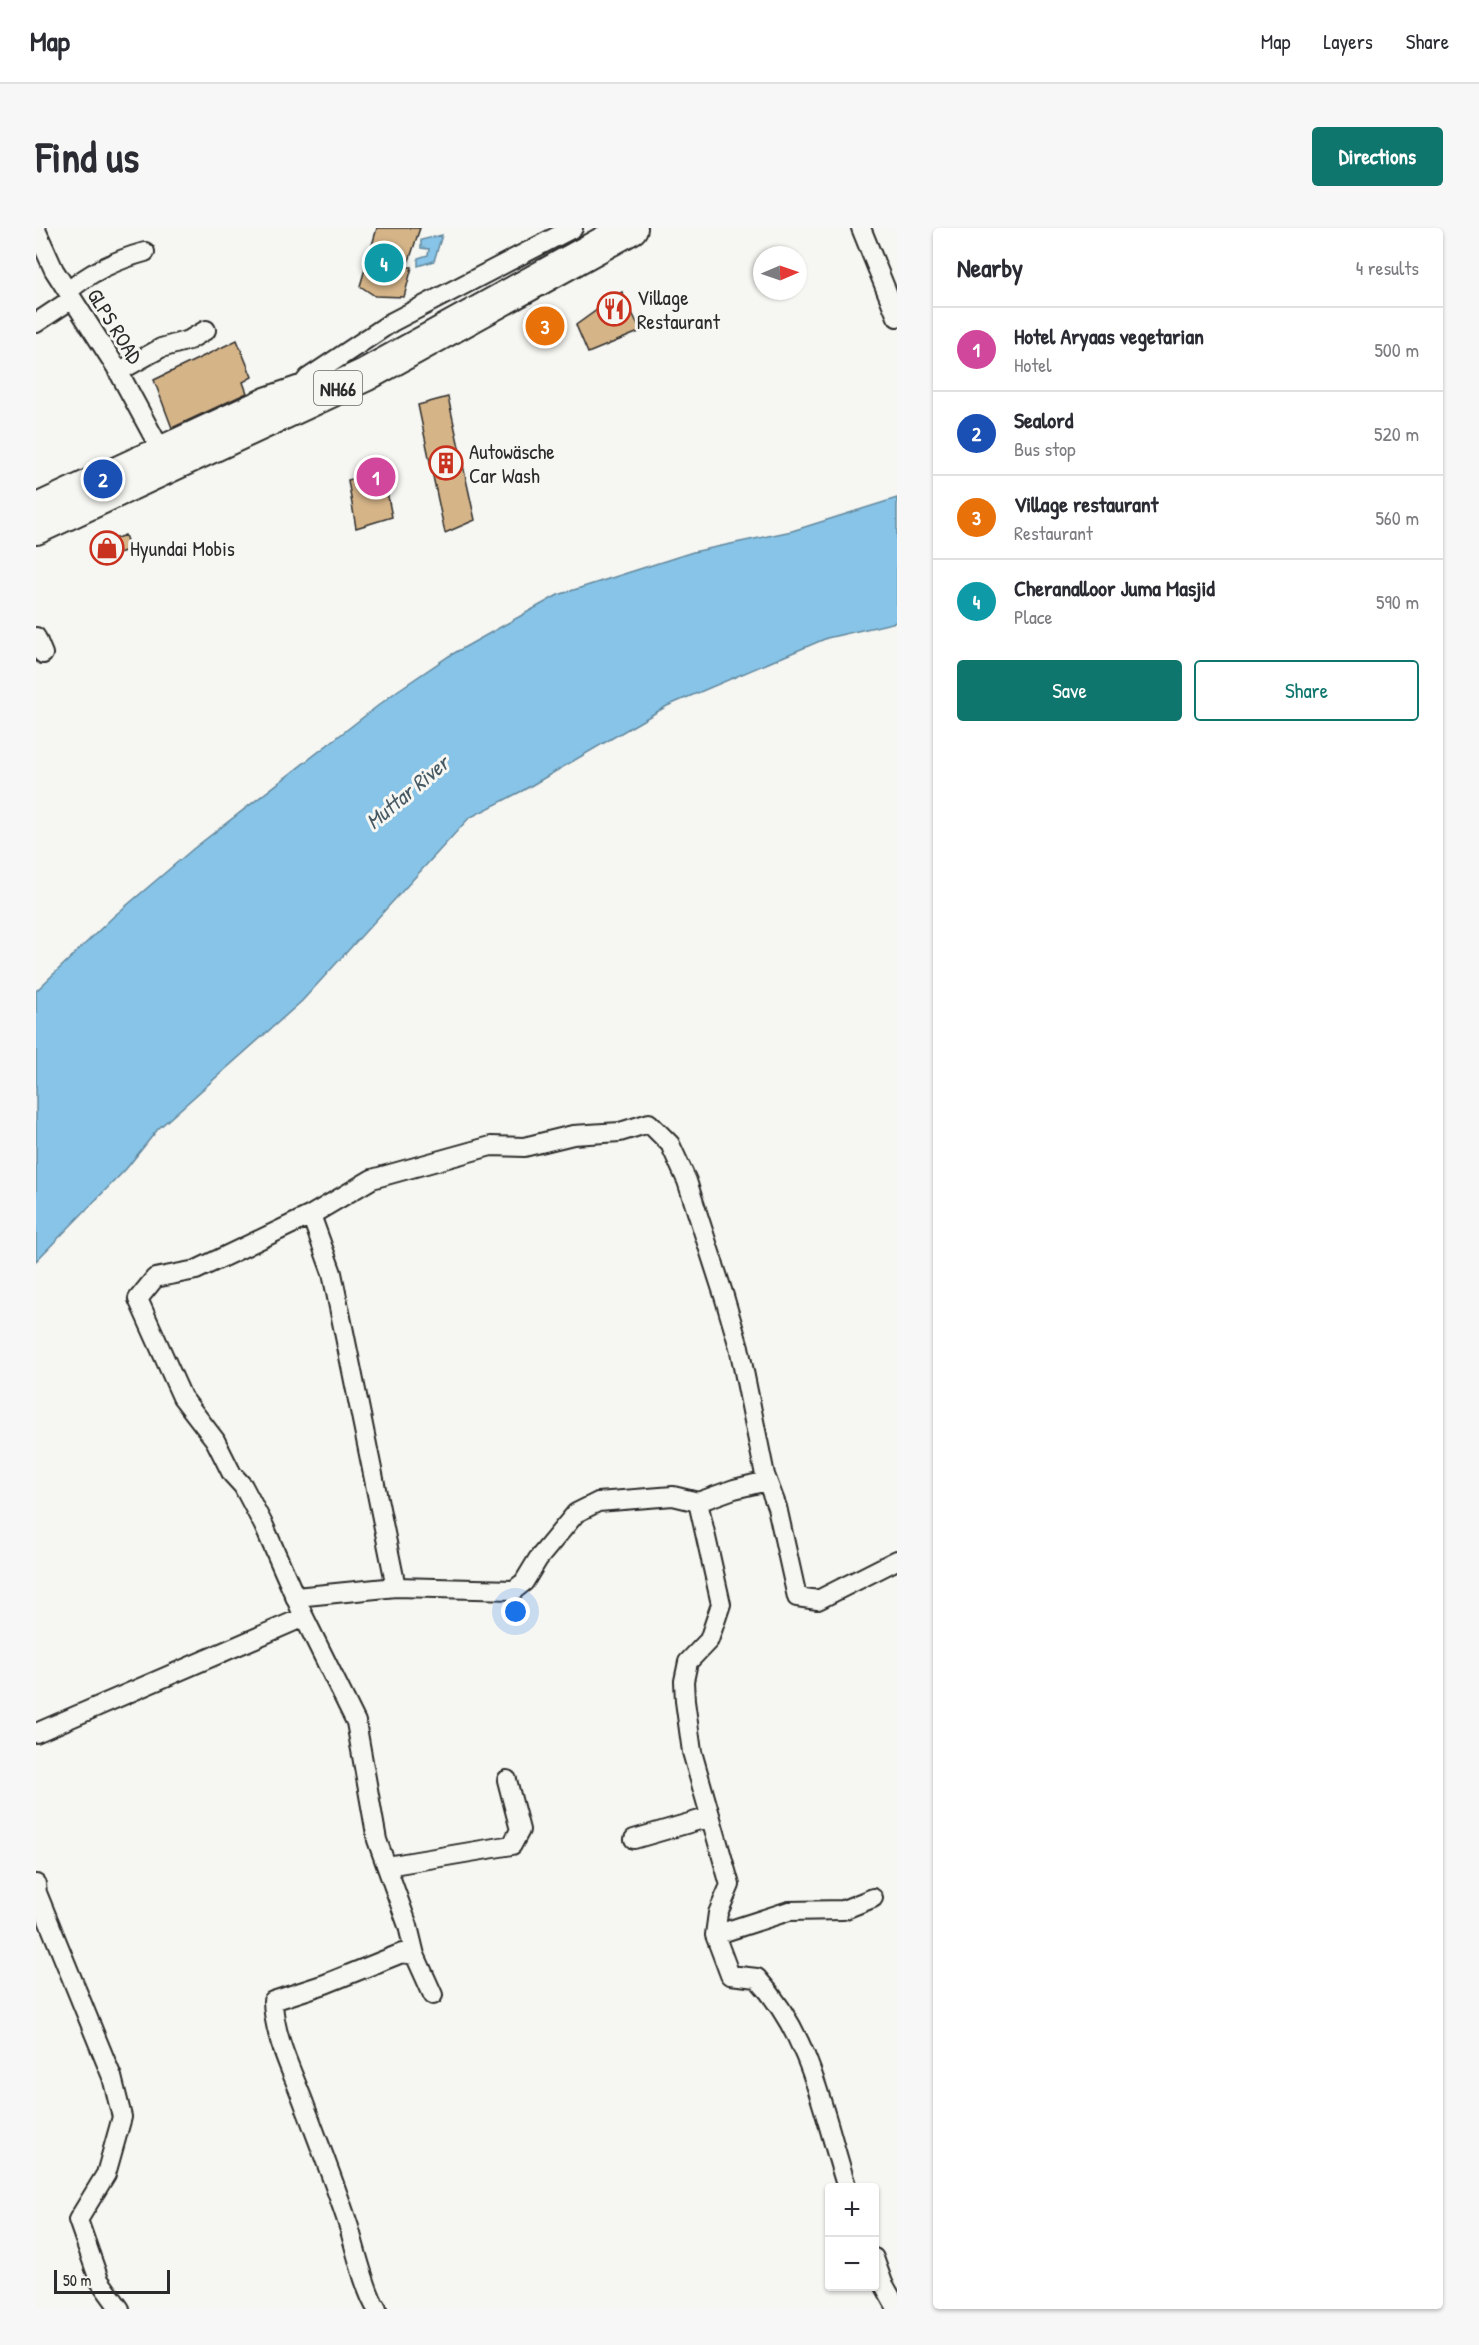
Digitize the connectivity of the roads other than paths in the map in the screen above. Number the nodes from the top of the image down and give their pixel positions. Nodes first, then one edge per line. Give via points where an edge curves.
1 (573, 228) edge
2 (631, 228) edge
3 (861, 228) edge
4 (36, 230) edge
5 (145, 252) dead end
6 (70, 295) junction
7 (897, 317) edge
8 (36, 323) edge
9 (206, 330) dead end
10 (118, 372) junction
11 (158, 445) junction
12 (36, 503) edge
13 (36, 528) edge
14 (311, 1215) junction
15 (767, 1481) junction
16 (698, 1502) junction
17 (897, 1560) edge
18 (396, 1587) junction
19 (296, 1597) junction
20 (304, 1617) junction
21 (36, 1733) edge
22 (507, 1780) dead end
23 (710, 1817) junction
24 (633, 1839) dead end
25 (387, 1866) junction
26 (36, 1884) edge
27 (873, 1898) dead end
28 (715, 1935) junction
29 (415, 1954) junction
30 (434, 1995) dead end
31 (846, 2183) edge
32 (879, 2272) edge
33 (897, 2308) edge
34 (120, 2309) edge
35 (377, 2309) edge

1 - 11 street via 392,322 303,384
2 - 13 highway, NH66 via 365,375
3 - 7 street
4 - 6 street, GLPS ROAD
5 - 6 street via 93,274 76,284
6 - 8 street
6 - 10 street, GLPS ROAD
9 - 10 street via 161,348
10 - 11 street, GLPS ROAD
11 - 12 street
14 - 15 street via 372,1179 491,1146 524,1147 573,1135 620,1132 649,1123 670,1144 687,1182 739,1347
14 - 18 street via 332,1273
14 - 19 street via 196,1270 155,1278 138,1299 182,1396 243,1486
15 - 16 street
15 - 17 street via 777,1507 797,1597 818,1600
16 - 18 street via 673,1496 598,1502 576,1513 514,1590
16 - 23 street via 721,1604 710,1640 688,1662 684,1681 692,1752
18 - 19 street
19 - 20 street
20 - 21 street
20 - 25 street via 356,1722 377,1840
22 - 25 street via 520,1830 512,1845
23 - 24 street
23 - 28 street via 730,1884 718,1913
25 - 29 street
26 - 34 street via 112,2076 122,2117 106,2174 78,2220 99,2280
27 - 28 street via 843,1910 789,1911
28 - 31 street via 730,1975 757,1978 776,1999 814,2071
29 - 30 street
29 - 35 street via 402,1953 273,2001 284,2051 349,2227 370,2300
32 - 33 street

